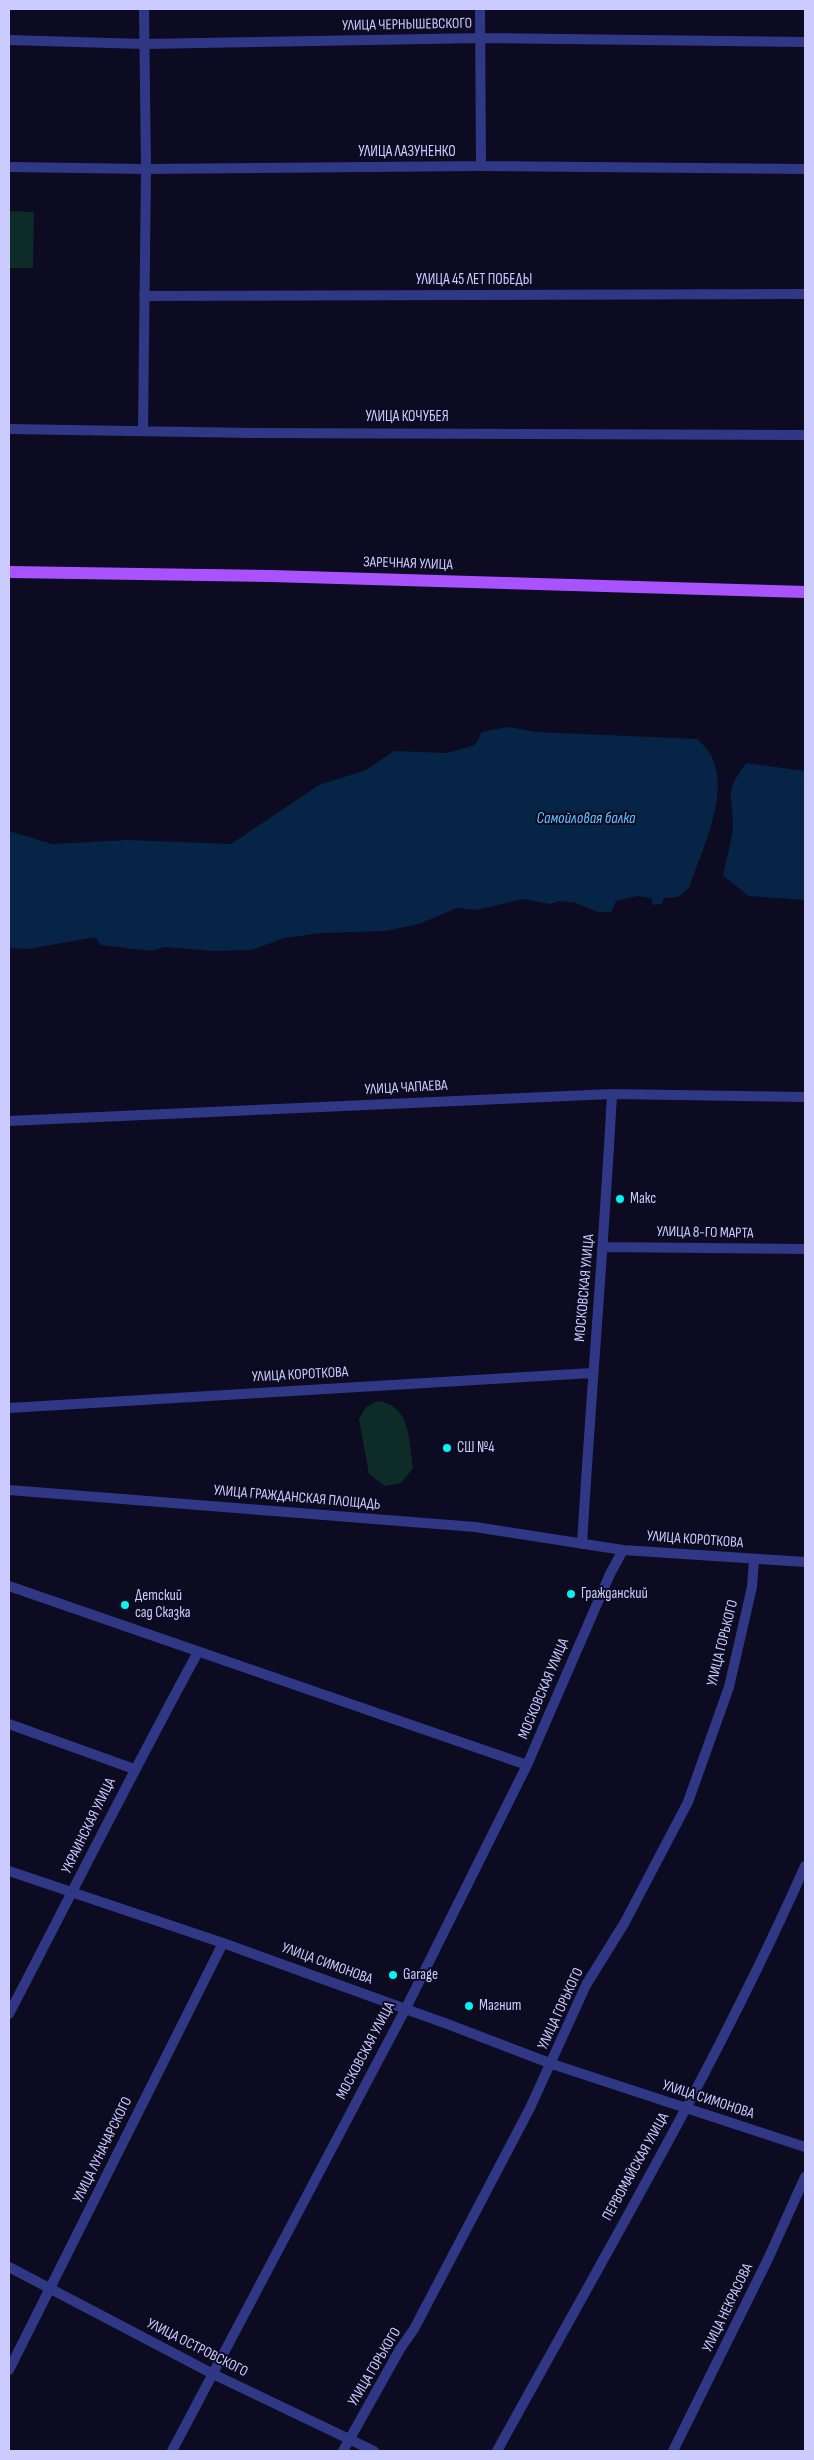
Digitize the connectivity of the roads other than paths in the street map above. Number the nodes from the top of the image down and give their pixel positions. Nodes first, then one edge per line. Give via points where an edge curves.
1 (144, 9) edge
2 (480, 9) edge
3 (482, 38) junction
4 (9, 40) edge
5 (805, 42) edge
6 (144, 44) junction
7 (482, 166) junction
8 (9, 167) edge
9 (146, 169) junction
10 (805, 170) edge
11 (805, 294) edge
12 (144, 296) junction
13 (9, 429) edge
14 (143, 430) junction
15 (805, 435) edge
16 (9, 572) edge
17 (805, 592) edge
18 (612, 1094) junction
19 (805, 1096) edge
20 (9, 1121) edge
21 (604, 1247) junction
22 (805, 1249) edge
23 (592, 1372) junction
24 (9, 1408) edge
25 (9, 1490) edge
26 (582, 1544) junction
27 (623, 1550) junction
28 (754, 1560) junction
29 (805, 1562) edge
30 (9, 1586) edge
31 (198, 1652) junction
32 (9, 1724) edge
33 (527, 1765) junction
34 (134, 1770) junction
35 (805, 1866) edge
36 (9, 1872) edge
37 (72, 1894) junction
38 (223, 1943) junction
39 (406, 2008) junction
40 (9, 2014) edge
41 (552, 2064) junction
42 (686, 2109) junction
43 (805, 2147) edge
44 (805, 2177) edge
45 (9, 2267) edge
46 (50, 2291) junction
47 (9, 2370) edge
48 (213, 2374) junction
49 (350, 2438) junction
50 (172, 2451) edge
51 (343, 2451) edge
52 (374, 2451) edge
53 (497, 2451) edge
54 (673, 2451) edge

1 - 6 street
2 - 3 street
3 - 5 street, УЛИЦА ЧЕРНЫШЕВСКОГО
3 - 6 street, УЛИЦА ЧЕРНЫШЕВСКОГО
3 - 7 street
4 - 6 street, УЛИЦА ЧЕРНЫШЕВСКОГО
6 - 9 street
7 - 9 street, УЛИЦА ЛАЗУНЕНКО
7 - 10 street, УЛИЦА ЛАЗУНЕНКО
8 - 9 street, УЛИЦА ЛАЗУНЕНКО
9 - 12 street
11 - 12 street, УЛИЦА 45 ЛЕТ ПОБЕДЫ
12 - 14 street
13 - 14 street, УЛИЦА КОЧУБЕЯ
14 - 15 street, УЛИЦА КОЧУБЕЯ
16 - 17 main road, ЗАРЕЧНАЯ УЛИЦА via 271,576
18 - 19 street, УЛИЦА ЧАПАЕВА
18 - 20 street, УЛИЦА ЧАПАЕВА
18 - 21 street, МОСКОВСКАЯ УЛИЦА
21 - 22 street, УЛИЦА 8-ГО МАРТА
21 - 23 street, МОСКОВСКАЯ УЛИЦА
23 - 24 street, УЛИЦА КОРОТКОВА
23 - 26 street, МОСКОВСКАЯ УЛИЦА
25 - 26 street, УЛИЦА ГРАЖДАНСКАЯ ПЛОЩАДЬ via 475,1527
26 - 27 street, УЛИЦА КОРОТКОВА
27 - 28 street, УЛИЦА КОРОТКОВА
27 - 33 street, МОСКОВСКАЯ УЛИЦА
28 - 29 street, УЛИЦА КОРОТКОВА
28 - 41 street, УЛИЦА ГОРЬКОГО via 752,1587 729,1687 688,1802 630,1913 586,1985
30 - 31 street
31 - 33 street
31 - 34 street, УКРАИНСКАЯ УЛИЦА
32 - 34 street
33 - 39 street, МОСКОВСКАЯ УЛИЦА
34 - 37 street, УКРАИНСКАЯ УЛИЦА
35 - 42 street, ПЕРВОМАЙСКАЯ УЛИЦА
36 - 37 street, УЛИЦА СИМОНОВА
37 - 38 street, УЛИЦА СИМОНОВА
37 - 40 street, УКРАИНСКАЯ УЛИЦА
38 - 39 street, УЛИЦА СИМОНОВА
38 - 46 street, УЛИЦА ЛУНАЧАРСКОГО
39 - 41 street, УЛИЦА СИМОНОВА
39 - 48 street, МОСКОВСКАЯ УЛИЦА
41 - 42 street, УЛИЦА СИМОНОВА
41 - 49 street, УЛИЦА ГОРЬКОГО via 414,2329
42 - 43 street, УЛИЦА СИМОНОВА
42 - 53 street, ПЕРВОМАЙСКАЯ УЛИЦА
44 - 54 street, УЛИЦА НЕКРАСОВА via 764,2268
45 - 46 street, УЛИЦА ОСТРОВСКОГО
46 - 47 street, УЛИЦА ЛУНАЧАРСКОГО
46 - 48 street, УЛИЦА ОСТРОВСКОГО
48 - 49 street, УЛИЦА ОСТРОВСКОГО
48 - 50 street, МОСКОВСКАЯ УЛИЦА
49 - 51 street, УЛИЦА ГОРЬКОГО
49 - 52 street, УЛИЦА ОСТРОВСКОГО

